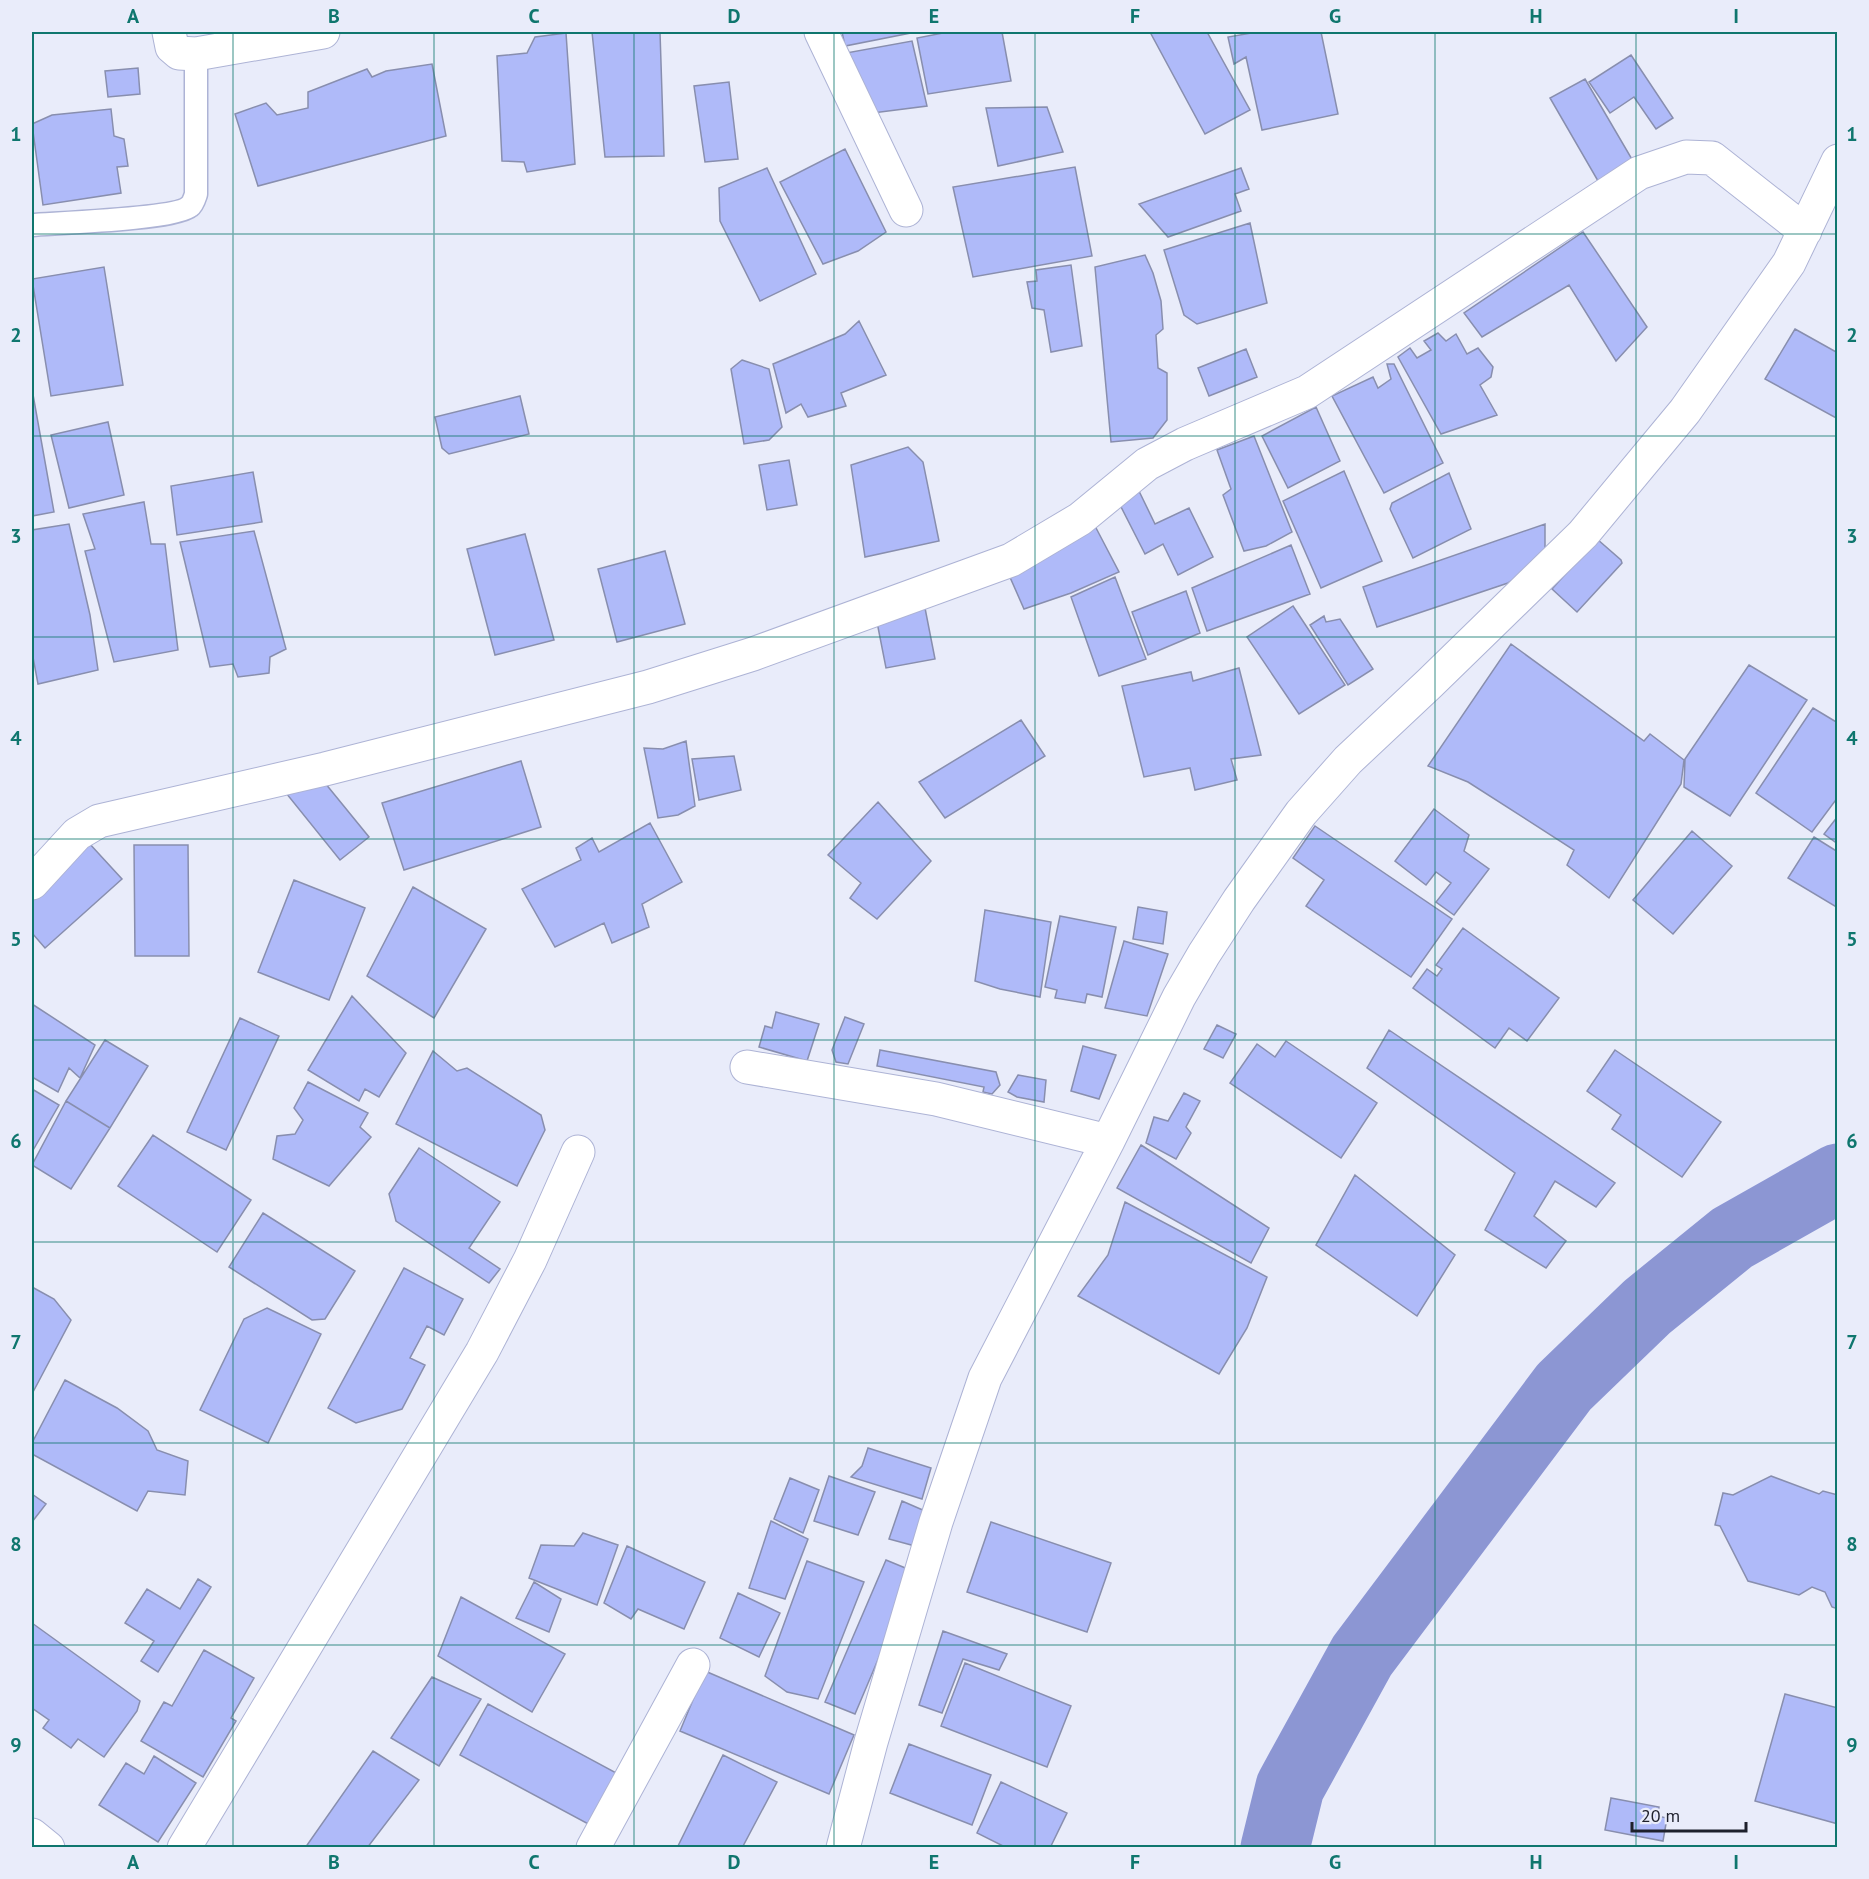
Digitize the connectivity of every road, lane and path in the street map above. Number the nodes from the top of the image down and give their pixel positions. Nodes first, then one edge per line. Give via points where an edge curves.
1 (169, 32) edge
2 (323, 32) edge
3 (821, 32) edge
4 (196, 54) junction
5 (1838, 161) edge
6 (906, 210) dead end
7 (32, 225) edge
8 (1805, 231) junction
9 (32, 883) edge
10 (747, 1067) dead end
11 (1108, 1141) junction
12 (578, 1152) dead end
13 (693, 1665) dead end
14 (32, 1835) edge
15 (48, 1848) edge
16 (184, 1848) edge
17 (593, 1848) edge
18 (843, 1848) edge

1 - 4 street via 172,46 179,53
2 - 4 street
3 - 6 street
4 - 7 lane via 196,194 190,207 156,216
5 - 8 street
8 - 9 street via 1712,158 1686,157 1639,173 1307,392 1147,464 1080,519 1011,560 753,654 648,687 337,766 99,821 77,834
8 - 11 street via 1789,263 1685,411 1583,534 1348,760 1301,813 1204,954
10 - 11 street via 936,1099
11 - 18 street via 986,1378 936,1522
12 - 16 street via 530,1260 482,1352
13 - 17 street
14 - 15 street

